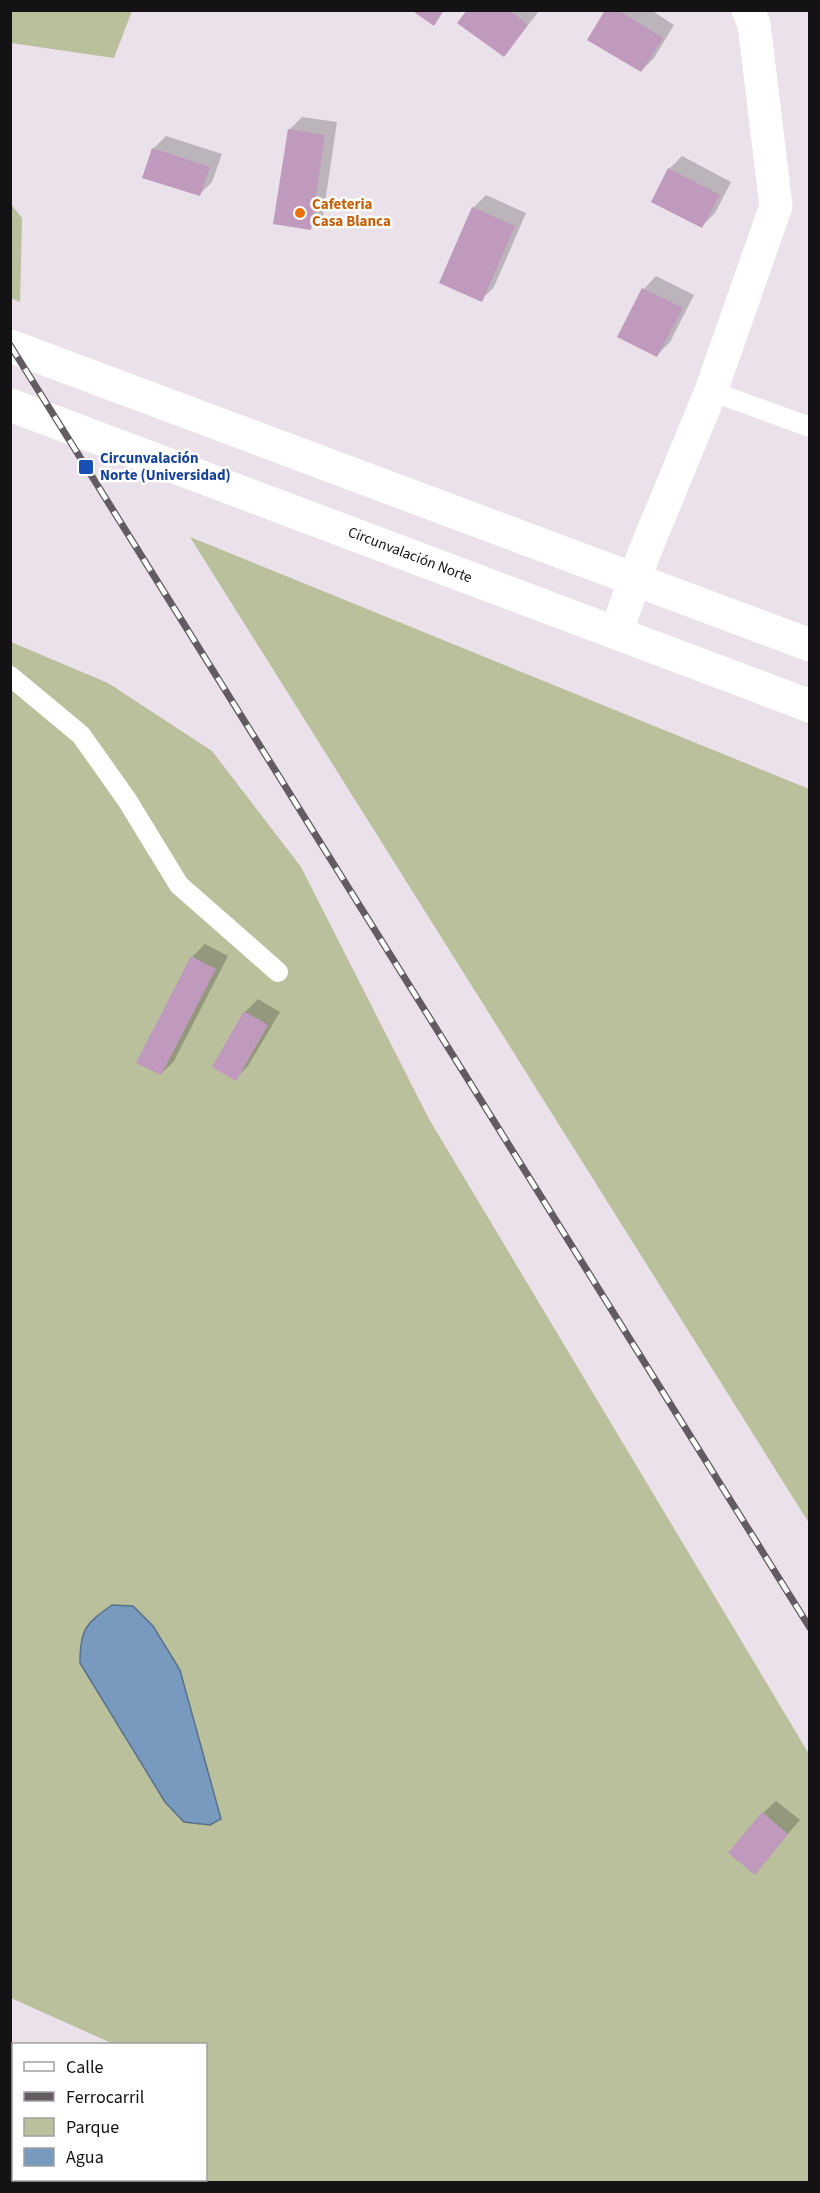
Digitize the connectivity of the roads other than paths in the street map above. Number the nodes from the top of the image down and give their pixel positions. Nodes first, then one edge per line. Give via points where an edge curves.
1 (748, 10) edge
2 (10, 346) edge
3 (711, 391) junction
4 (10, 405) edge
5 (810, 428) edge
6 (634, 579) junction
7 (616, 633) junction
8 (810, 645) edge
9 (10, 676) edge
10 (810, 706) edge
11 (278, 972) dead end

1 - 3 main road via 754,24 776,206
2 - 6 main road
3 - 5 lane
3 - 6 main road
4 - 7 main road, Circunvalación Norte
6 - 7 main road
6 - 8 main road
7 - 10 main road, Circunvalación Norte
9 - 11 lane via 81,735 179,885

